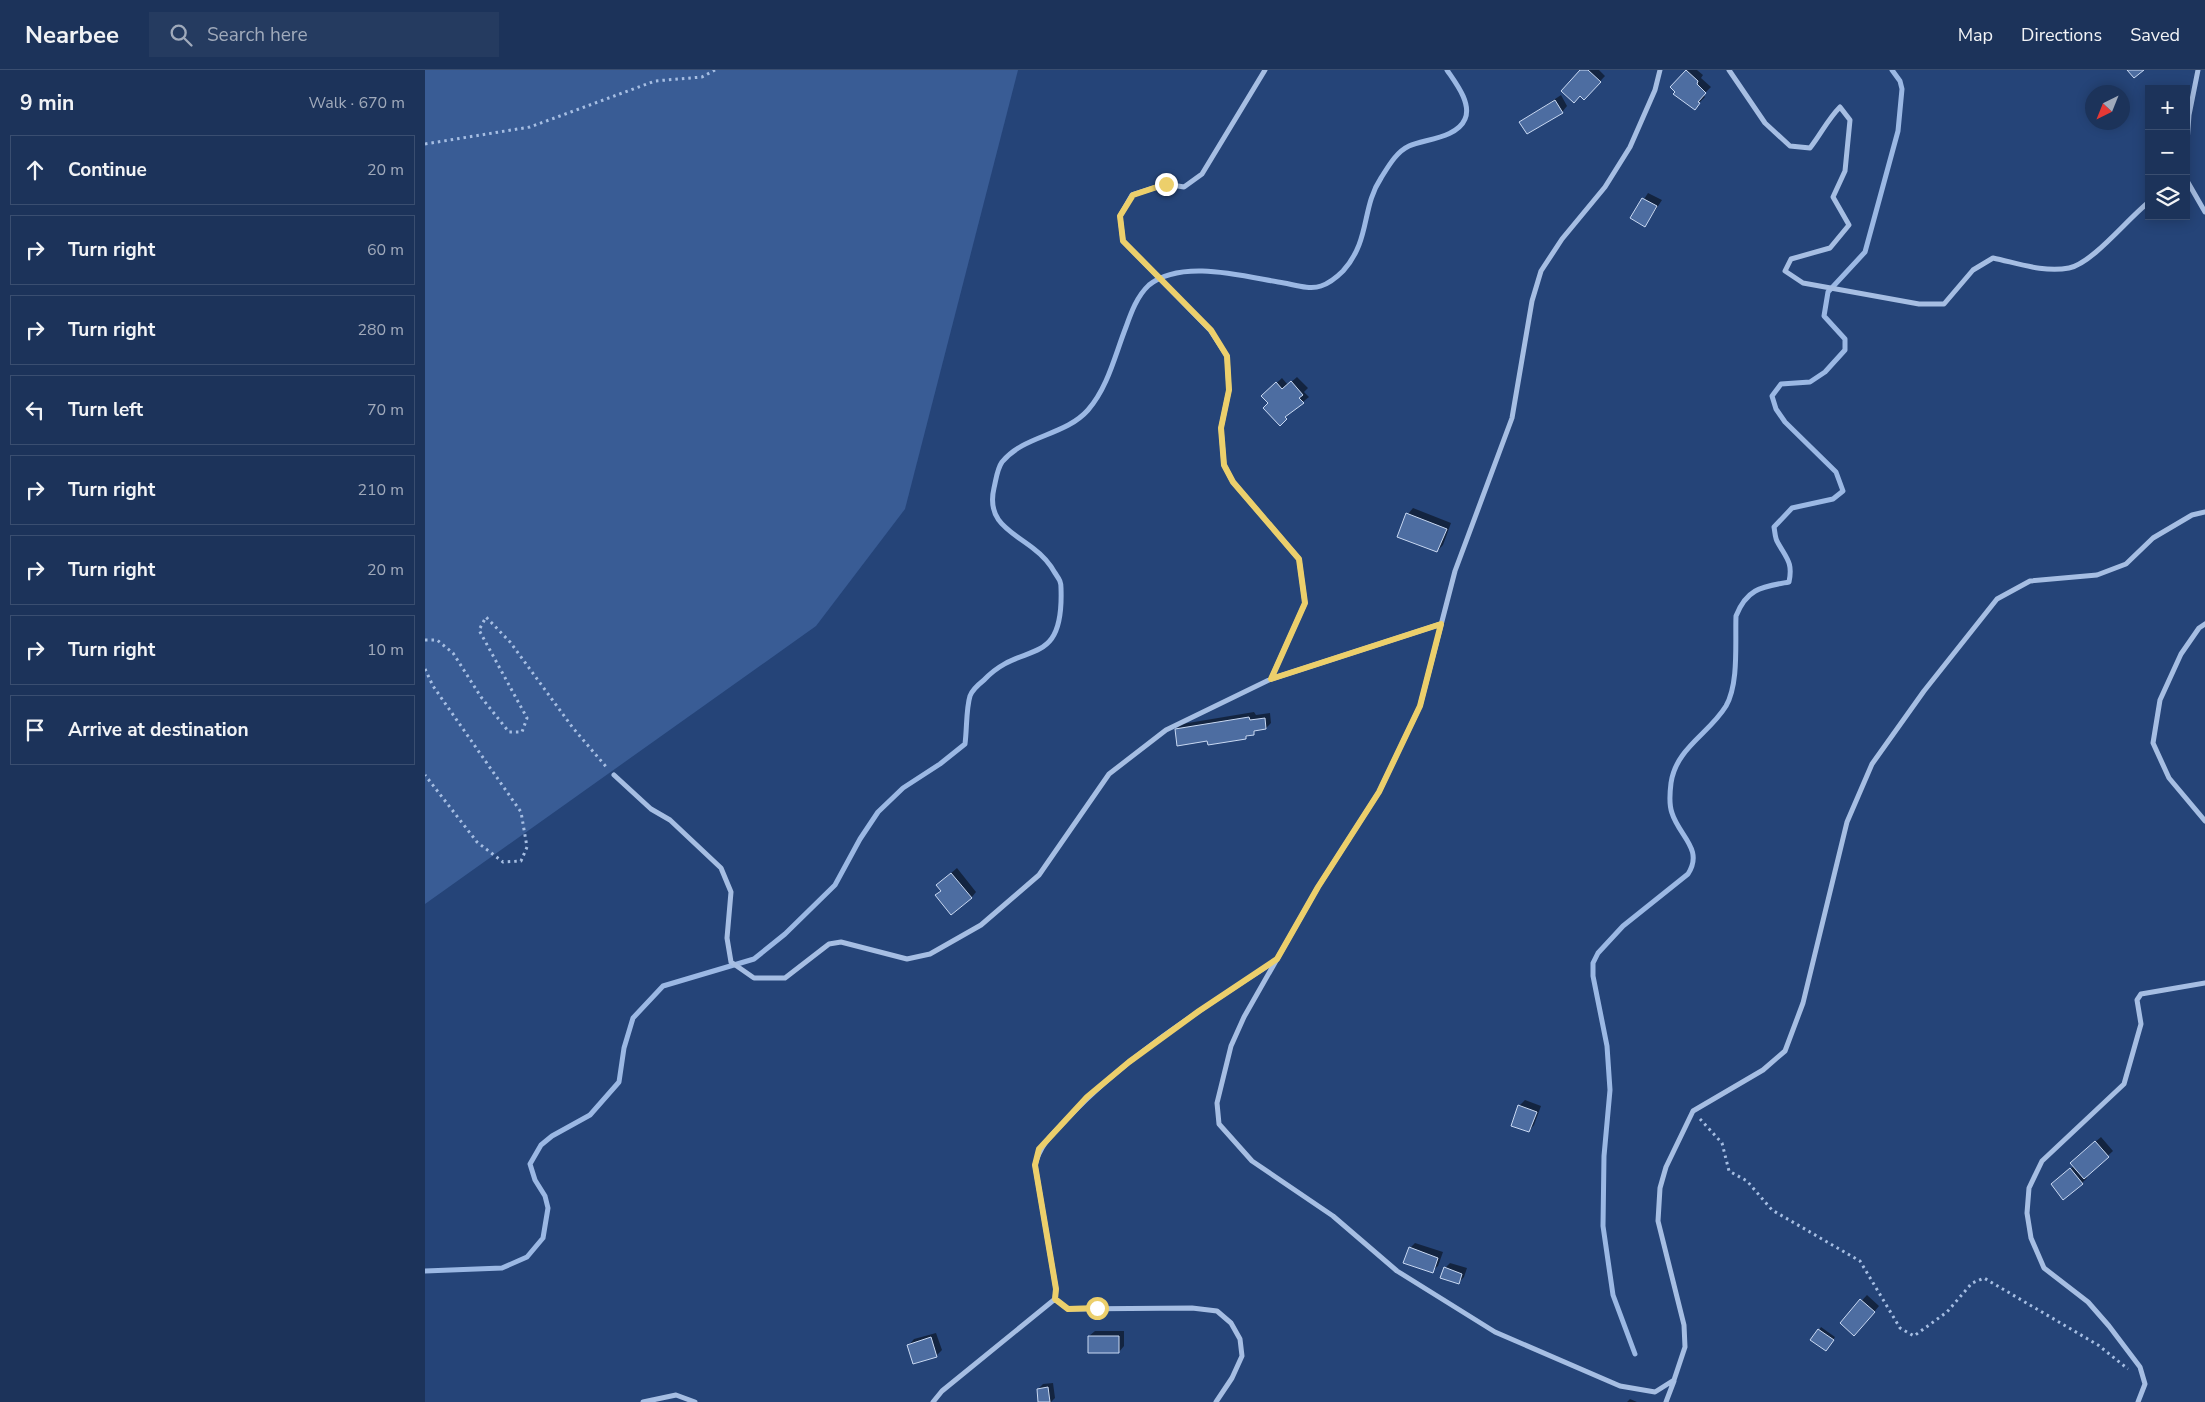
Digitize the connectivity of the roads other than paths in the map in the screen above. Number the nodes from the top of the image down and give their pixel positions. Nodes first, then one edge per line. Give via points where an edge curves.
1 (1265, 70) edge
2 (1660, 70) edge
3 (1729, 70) edge
4 (2198, 70) edge
5 (2188, 130) edge
6 (2190, 186) edge
7 (2145, 205) edge
8 (2205, 212) edge
9 (2205, 512) edge
10 (1441, 624) junction
11 (2205, 624) edge
12 (1271, 679) junction
13 (614, 775) road end
14 (2205, 821) edge
15 (1277, 959) junction
16 (2205, 983) edge
17 (1055, 1299) junction
18 (1674, 1380) junction
19 (643, 1402) edge
20 (695, 1402) edge
21 (933, 1402) edge
22 (1216, 1402) edge
23 (1666, 1402) edge
24 (2139, 1402) edge

1 - 12 street via 1202,174 1184,187 1166,184 1133,195 1120,216 1123,241 1211,330 1227,356 1229,390 1221,428 1224,465 1233,482 1299,559 1305,603
2 - 10 street via 1655,90 1630,147 1605,187 1562,239 1541,271 1532,301 1512,418 1455,571
3 - 7 street via 1765,123 1790,146 1810,148 1840,107 1850,120 1845,171 1833,197 1849,225 1830,248 1791,259 1785,271 1803,283 1919,304 1943,304 1973,270 1993,258 2041,268 2071,268 2095,253
4 - 5 street
6 - 8 street
9 - 18 street via 2192,515 2153,538 2126,564 2097,575 2030,581 1997,599 1871,764 1847,822 1803,1003 1785,1051 1763,1070 1693,1111 1666,1167 1660,1188 1658,1221 1684,1325 1685,1347
10 - 12 street
10 - 15 street via 1420,706 1379,792 1318,887
11 - 14 street via 2181,654 2160,700 2153,743 2169,778
12 - 13 street via 1166,730 1109,774 1039,875 981,925 930,954 907,959 841,942 829,944 785,978 754,978 731,962 727,938 731,892 721,868 670,820 651,809
15 - 17 street via 1129,1062 1087,1097 1039,1149 1035,1165
15 - 18 street via 1231,1046 1217,1103 1219,1124 1252,1161 1333,1216 1397,1271 1495,1332 1620,1386 1655,1392
16 - 24 street via 2141,994 2137,1000 2141,1024 2124,1084 2042,1161 2029,1188 2027,1213 2031,1238 2044,1268 2088,1302 2140,1367 2145,1384
17 - 21 street
17 - 22 street via 1068,1309 1192,1308 1217,1311 1236,1331 1242,1356
18 - 23 street
19 - 20 street via 676,1396

